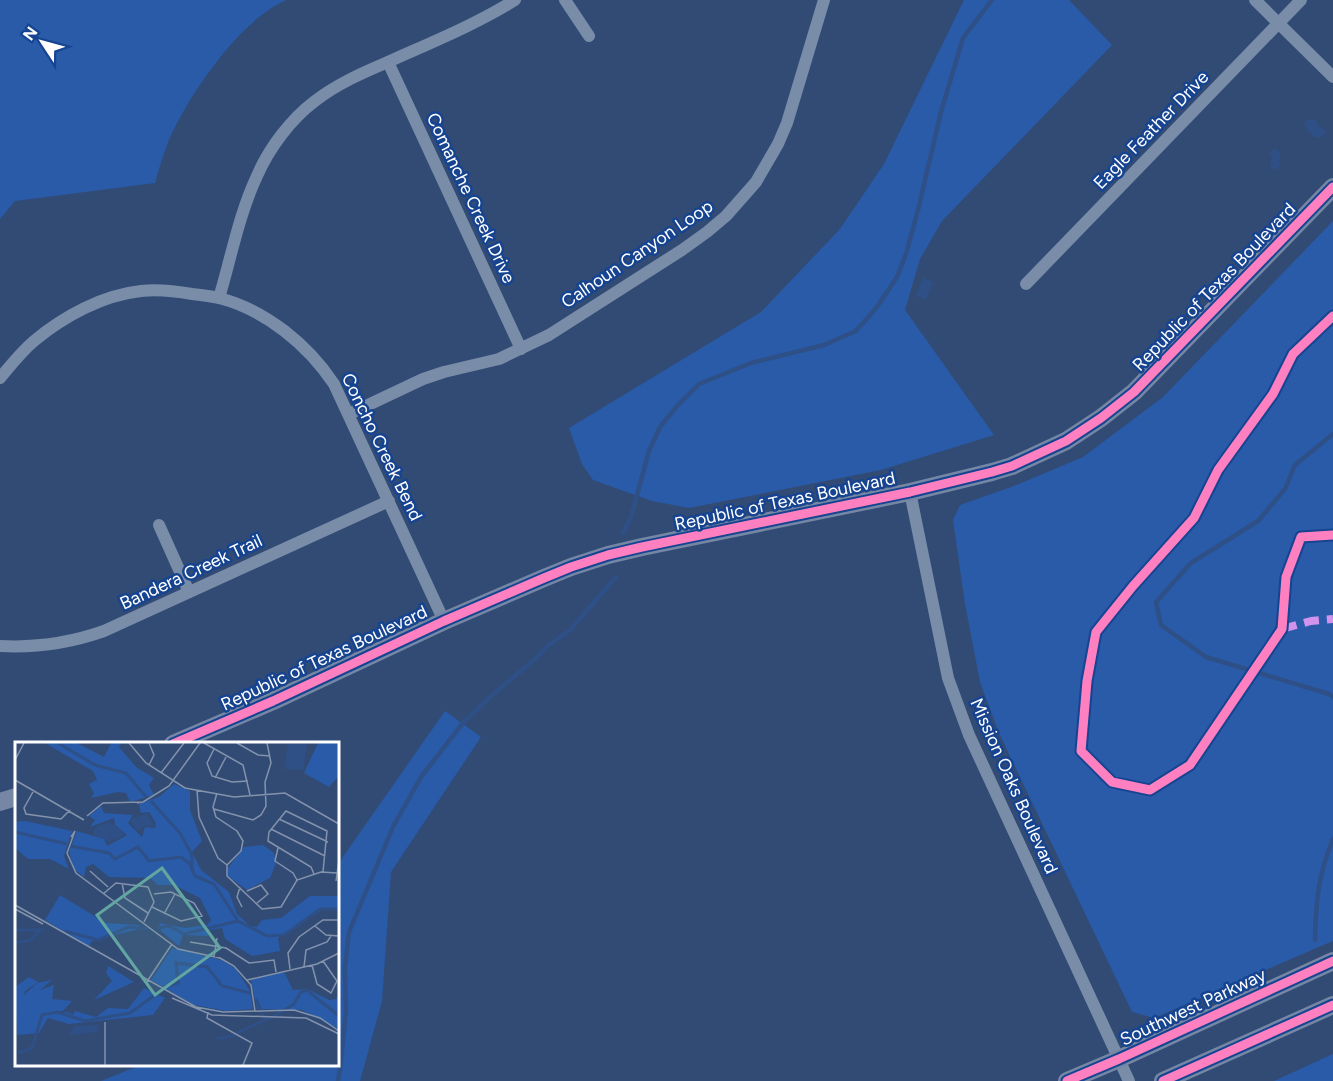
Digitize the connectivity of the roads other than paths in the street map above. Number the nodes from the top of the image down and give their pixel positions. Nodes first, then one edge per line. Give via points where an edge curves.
1 (515, 0) edge
2 (565, 0) edge
3 (824, 0) edge
4 (1255, 0) edge
5 (1301, 0) edge
6 (1279, 23) junction
7 (589, 36) dead end
8 (388, 62) junction
9 (1333, 77) edge
10 (1333, 187) edge
11 (1026, 284) dead end
12 (219, 298) junction
13 (521, 349) junction
14 (0, 378) edge
15 (349, 414) junction
16 (910, 492) junction
17 (389, 501) junction
18 (159, 525) dead end
19 (189, 592) junction
20 (444, 621) junction
21 (0, 646) edge
22 (178, 742) edge
23 (15, 797) edge
24 (0, 802) edge
25 (1333, 961) edge
26 (1333, 1005) edge
27 (1119, 1059) junction
28 (1067, 1081) edge
29 (1129, 1081) edge
30 (1163, 1081) edge

1 - 8 street
2 - 7 street
3 - 13 street, Calhoun Canyon Loop via 787,123 756,182 726,216 682,250
4 - 6 street
5 - 6 street, Eagle Feather Drive
6 - 9 street
6 - 11 street, Eagle Feather Drive
8 - 12 street via 315,100 276,144 257,174 247,200
8 - 13 street, Comanche Creek Drive
10 - 16 street, Republic of Texas Boulevard via 1134,392 1101,418 1066,441 1012,466
12 - 14 street, Concho Creek Bend via 162,290 140,291 99,302 33,342
12 - 15 street, Concho Creek Bend via 269,320 309,352 334,384
13 - 15 street, Calhoun Canyon Loop via 499,359 423,379
15 - 17 street, Concho Creek Bend
16 - 20 street, Republic of Texas Boulevard via 608,555
16 - 27 street, Mission Oaks Boulevard via 948,678
17 - 19 street, Bandera Creek Trail
17 - 20 street, Concho Creek Bend
18 - 19 street
19 - 21 street, Bandera Creek Trail via 88,636 56,644
20 - 22 street, Republic of Texas Boulevard
23 - 24 street
25 - 27 street, Southwest Parkway
26 - 30 street
27 - 28 street, Southwest Parkway
27 - 29 street, Mission Oaks Boulevard

